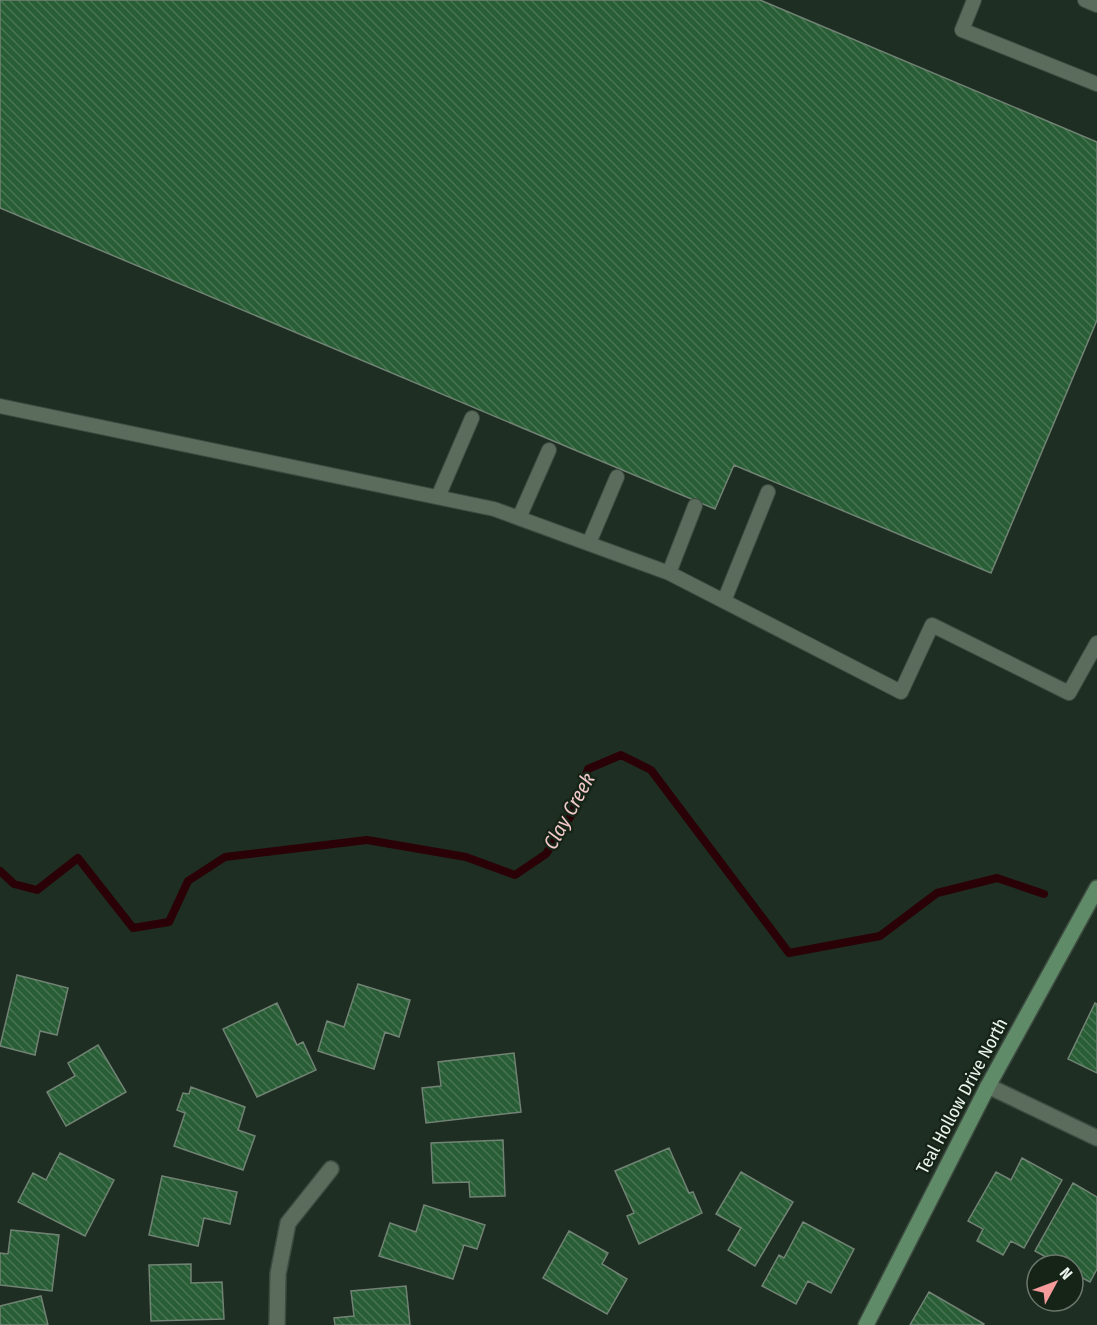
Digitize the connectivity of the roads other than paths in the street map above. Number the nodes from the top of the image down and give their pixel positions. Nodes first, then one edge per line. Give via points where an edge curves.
1 (974, 0) edge
2 (1085, 0) edge
3 (1097, 5) edge
4 (1097, 84) edge
5 (0, 406) edge
6 (472, 418) dead end
7 (549, 450) dead end
8 (617, 477) dead end
9 (768, 492) dead end
10 (438, 497) junction
11 (695, 506) dead end
12 (519, 518) junction
13 (589, 543) junction
14 (669, 573) junction
15 (724, 601) junction
16 (1097, 643) edge
17 (1097, 888) edge
18 (988, 1086) junction
19 (1097, 1138) edge
20 (331, 1169) dead end
21 (277, 1325) edge
22 (866, 1325) edge

1 - 4 lane via 962,30
2 - 3 lane
5 - 10 lane
6 - 10 lane
7 - 12 lane
8 - 13 lane
9 - 15 lane
10 - 12 lane
11 - 14 lane
12 - 13 lane
13 - 14 lane
14 - 15 lane
15 - 16 lane via 901,692 932,625 1069,693
17 - 18 street, Teal Hollow Drive North
18 - 19 street
18 - 22 street, Teal Hollow Drive North
20 - 21 street via 288,1223 278,1274

